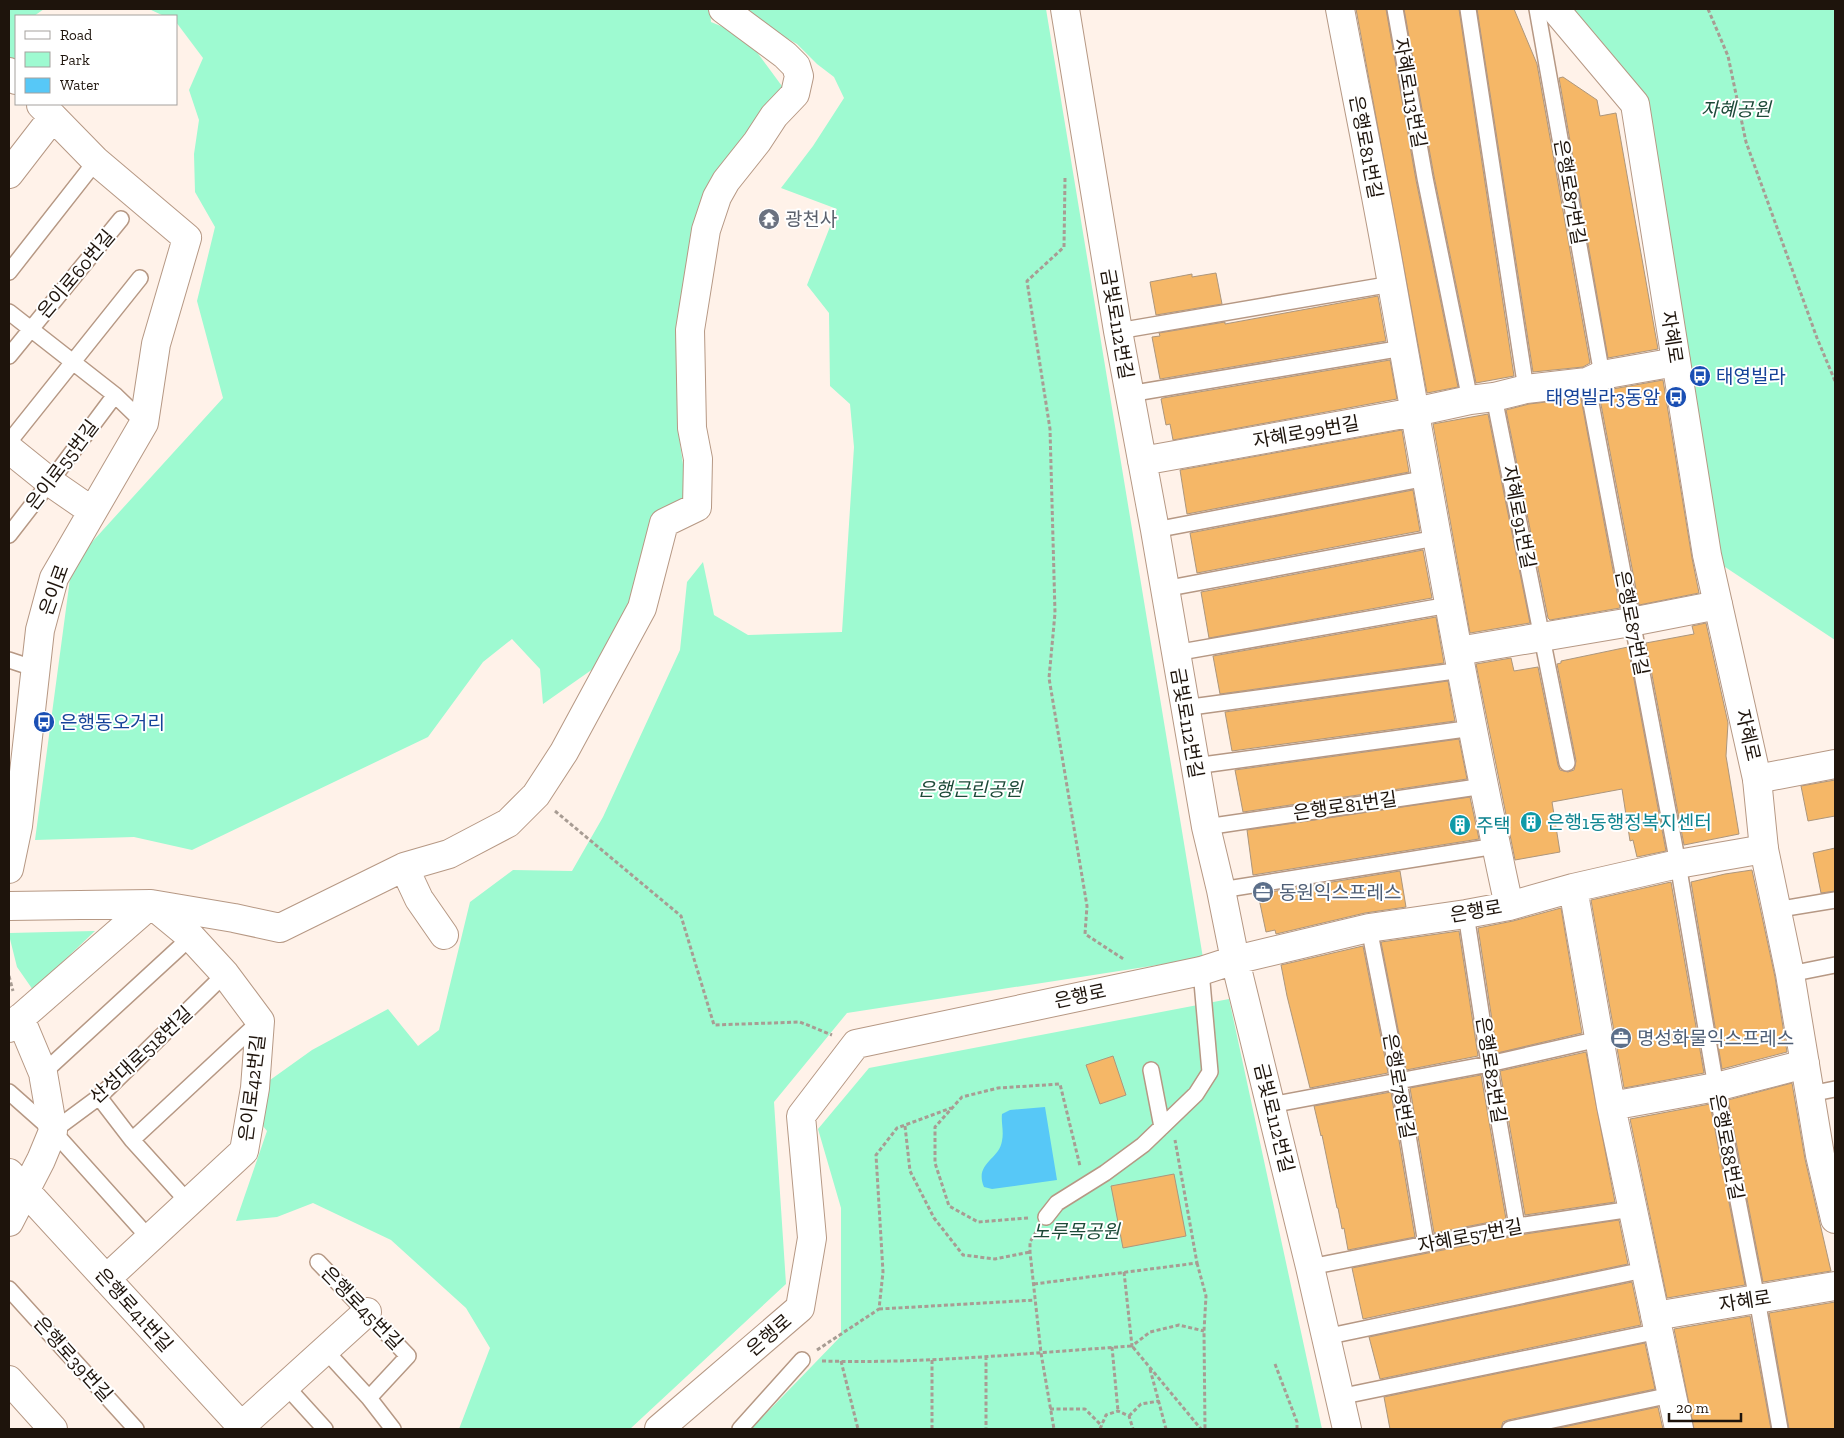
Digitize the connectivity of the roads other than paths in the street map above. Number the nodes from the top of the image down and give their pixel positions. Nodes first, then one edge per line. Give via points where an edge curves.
1 (723, 9) edge
2 (1065, 9) edge
3 (1340, 9) edge
4 (1395, 9) edge
5 (1468, 9) edge
6 (1537, 9) edge
7 (1556, 9) edge
8 (46, 111) edge
9 (96, 161) junction
10 (9, 174) edge
11 (121, 220) dead end
12 (9, 272) edge
13 (140, 278) dead end
14 (1392, 284) junction
15 (9, 312) edge
16 (30, 329) junction
17 (1118, 331) junction
18 (1403, 348) junction
19 (9, 356) edge
20 (71, 362) junction
21 (1676, 362) junction
22 (1594, 378) junction
23 (1526, 389) junction
24 (1130, 394) junction
25 (114, 395) junction
26 (1482, 398) junction
27 (1415, 412) junction
28 (144, 423) junction
29 (9, 442) edge
30 (9, 449) edge
31 (1142, 461) junction
32 (1427, 478) junction
33 (50, 482) junction
34 (92, 511) junction
35 (1154, 530) junction
36 (9, 535) edge
37 (1436, 538) junction
38 (1164, 590) junction
39 (1449, 605) junction
40 (1718, 605) junction
41 (1631, 622) junction
42 (1543, 636) junction
43 (1175, 653) junction
44 (9, 660) edge
45 (1460, 660) junction
46 (36, 669) junction
47 (1184, 708) junction
48 (1473, 728) junction
49 (17, 755) edge
50 (1567, 763) dead end
51 (1835, 764) edge
52 (1195, 766) junction
53 (1757, 779) junction
54 (1484, 786) junction
55 (13, 823) edge
56 (1206, 827) junction
57 (1496, 846) junction
58 (1764, 848) junction
59 (1678, 864) junction
60 (404, 868) junction
61 (9, 870) edge
62 (1573, 888) junction
63 (1221, 890) junction
64 (1835, 900) edge
65 (151, 904) junction
66 (9, 906) edge
67 (1510, 906) junction
68 (1776, 910) junction
69 (1466, 914) junction
70 (1369, 928) junction
71 (444, 935) dead end
72 (191, 937) junction
73 (1235, 960) junction
74 (1835, 965) edge
75 (1201, 971) junction
76 (226, 974) junction
77 (1790, 974) junction
78 (260, 1021) junction
79 (14, 1023) edge
80 (1599, 1039) junction
81 (1489, 1064) junction
82 (1805, 1064) junction
83 (1151, 1070) dead end
84 (43, 1072) junction
85 (1399, 1081) junction
86 (1716, 1087) junction
87 (9, 1092) edge
88 (1823, 1092) edge
89 (99, 1098) junction
90 (1271, 1106) junction
91 (1611, 1106) junction
92 (1166, 1122) junction
93 (53, 1131) junction
94 (132, 1140) junction
95 (1828, 1153) edge
96 (17, 1181) edge
97 (189, 1203) junction
98 (1632, 1209) junction
99 (1834, 1211) edge
100 (1046, 1217) road end
101 (9, 1222) edge
102 (1517, 1226) junction
103 (150, 1239) junction
104 (1426, 1244) junction
105 (318, 1262) dead end
106 (1310, 1267) junction
107 (1644, 1270) junction
108 (106, 1279) junction
109 (1835, 1286) edge
110 (9, 1288) edge
111 (1757, 1298) junction
112 (367, 1312) junction
113 (1657, 1323) junction
114 (1325, 1336) junction
115 (325, 1350) junction
116 (802, 1360) road end
117 (9, 1380) edge
118 (284, 1385) junction
119 (1671, 1395) junction
120 (1339, 1397) junction
121 (369, 1398) junction
122 (241, 1428) edge
123 (53, 1429) edge
124 (136, 1429) edge
125 (325, 1429) edge
126 (392, 1429) edge
127 (659, 1429) edge
128 (740, 1429) edge
129 (1347, 1429) edge
130 (1510, 1429) edge
131 (1679, 1429) edge
132 (1780, 1429) edge

1 - 60 street via 785,54 796,66 799,76 795,94 774,116 726,181 706,230 690,330 692,428 698,459 697,507 664,523 642,608 564,752 536,795 508,823 449,854
2 - 17 street, 금빛로112번길
3 - 14 street, 은행로81번길
4 - 26 lane, 자혜로113번길 via 1425,178
5 - 23 lane
6 - 22 lane, 은행로87번길
7 - 21 street, 자혜로 via 1635,104
8 - 9 street
8 - 10 street
9 - 12 lane
9 - 28 street via 187,238 156,344
11 - 16 lane, 은이로60번길
13 - 20 lane
14 - 17 lane
14 - 18 street, 은행로81번길
15 - 16 lane
16 - 19 lane, 은이로60번길
16 - 20 lane
17 - 24 street, 금빛로112번길
18 - 24 lane
18 - 27 street, 은행로81번길
20 - 25 lane
20 - 29 lane
21 - 22 street, 자혜로99번길
21 - 40 street, 자혜로
22 - 23 street, 자혜로99번길
22 - 41 lane, 은행로87번길
23 - 26 street, 자혜로99번길
24 - 31 street, 금빛로112번길
25 - 28 lane
25 - 33 lane, 은이로55번길
26 - 27 street, 자혜로99번길
26 - 42 lane, 자혜로91번길
27 - 31 street, 자혜로99번길
27 - 32 street, 은행로81번길
28 - 34 street, 은이로
30 - 33 street
31 - 35 street, 금빛로112번길
32 - 35 lane
32 - 37 street, 은행로81번길
33 - 34 street
33 - 36 lane, 은이로55번길
34 - 46 street, 은이로 via 54,578 40,630
35 - 38 street, 금빛로112번길
37 - 38 lane
37 - 39 street, 은행로81번길
38 - 43 street, 금빛로112번길
39 - 43 lane
39 - 45 street, 은행로81번길
40 - 41 street
40 - 53 street, 자혜로
41 - 42 street
41 - 59 lane, 은행로87번길
42 - 45 street
42 - 50 lane, 자혜로91번길
43 - 47 street, 금빛로112번길
44 - 46 lane
45 - 47 lane
45 - 48 street, 은행로81번길
46 - 49 street, 은이로
47 - 52 street, 금빛로112번길
48 - 52 lane
48 - 54 street, 은행로81번길
49 - 55 street, 은이로
51 - 53 street, 자혜로
52 - 56 street, 금빛로112번길
53 - 58 street, 자혜로
54 - 56 lane, 은행로81번길
54 - 57 street, 은행로81번길
55 - 61 street, 은이로
56 - 63 street, 금빛로112번길
57 - 63 lane
57 - 67 street, 은행로81번길
58 - 59 street, 은행로
58 - 68 street, 자혜로
59 - 62 street, 은행로
59 - 86 lane, 은행로88번길
60 - 65 street via 280,928
60 - 71 street
62 - 67 street, 은행로
62 - 80 street
63 - 73 street, 금빛로112번길
64 - 68 lane
65 - 66 street
65 - 72 street, 은이로42번길
65 - 79 street
67 - 69 street, 은행로
68 - 77 street, 자혜로
69 - 70 street, 은행로
69 - 81 lane, 은행로82번길
70 - 73 street, 은행로
70 - 85 lane, 은행로78번길
72 - 76 street, 은이로42번길
72 - 84 lane
73 - 75 street, 은행로
73 - 90 street, 금빛로112번길
74 - 77 lane
75 - 92 lane via 1210,1072 1196,1094
75 - 127 street, 은행로 via 856,1044 801,1116 812,1238 800,1308
76 - 78 street, 은이로42번길
76 - 89 lane, 산성대로518번길
77 - 82 street, 자혜로
78 - 94 lane
78 - 97 street, 은이로42번길 via 255,1088 244,1151
79 - 84 street
80 - 81 lane
80 - 91 street
81 - 85 lane
81 - 102 lane, 은행로82번길
82 - 86 street
82 - 88 street, 자혜로
83 - 92 lane
84 - 93 street
85 - 90 lane
85 - 104 lane, 은행로78번길
86 - 91 street
86 - 111 lane, 은행로88번길
87 - 93 lane
88 - 95 street, 자혜로
89 - 93 lane, 산성대로518번길
89 - 94 lane
90 - 106 street, 금빛로112번길
91 - 98 street
92 - 100 lane via 1135,1150 1057,1203
93 - 96 street via 42,1160
93 - 103 lane
94 - 97 lane
95 - 99 street, 자혜로
96 - 101 street
96 - 108 street, 은행로41번길
97 - 103 street, 은이로42번길
98 - 102 lane, 자혜로57번길
98 - 107 street
102 - 104 lane, 자혜로57번길
103 - 108 street, 은이로42번길
104 - 106 lane, 자혜로57번길
105 - 112 lane, 은행로45번길
106 - 114 street, 금빛로112번길
107 - 113 street
107 - 114 lane
108 - 122 street, 은행로41번길
109 - 111 street, 자혜로
110 - 124 lane, 은행로39번길
111 - 113 street, 자혜로
111 - 132 lane, 은행로88번길
112 - 115 street
112 - 121 lane, 은행로45번길 via 408,1356
113 - 119 street
113 - 120 lane
114 - 120 street, 금빛로112번길
115 - 118 street
115 - 121 lane
116 - 128 lane
117 - 123 street
118 - 122 street
118 - 125 lane
119 - 130 lane
119 - 131 street
120 - 129 street, 금빛로112번길
121 - 126 lane

